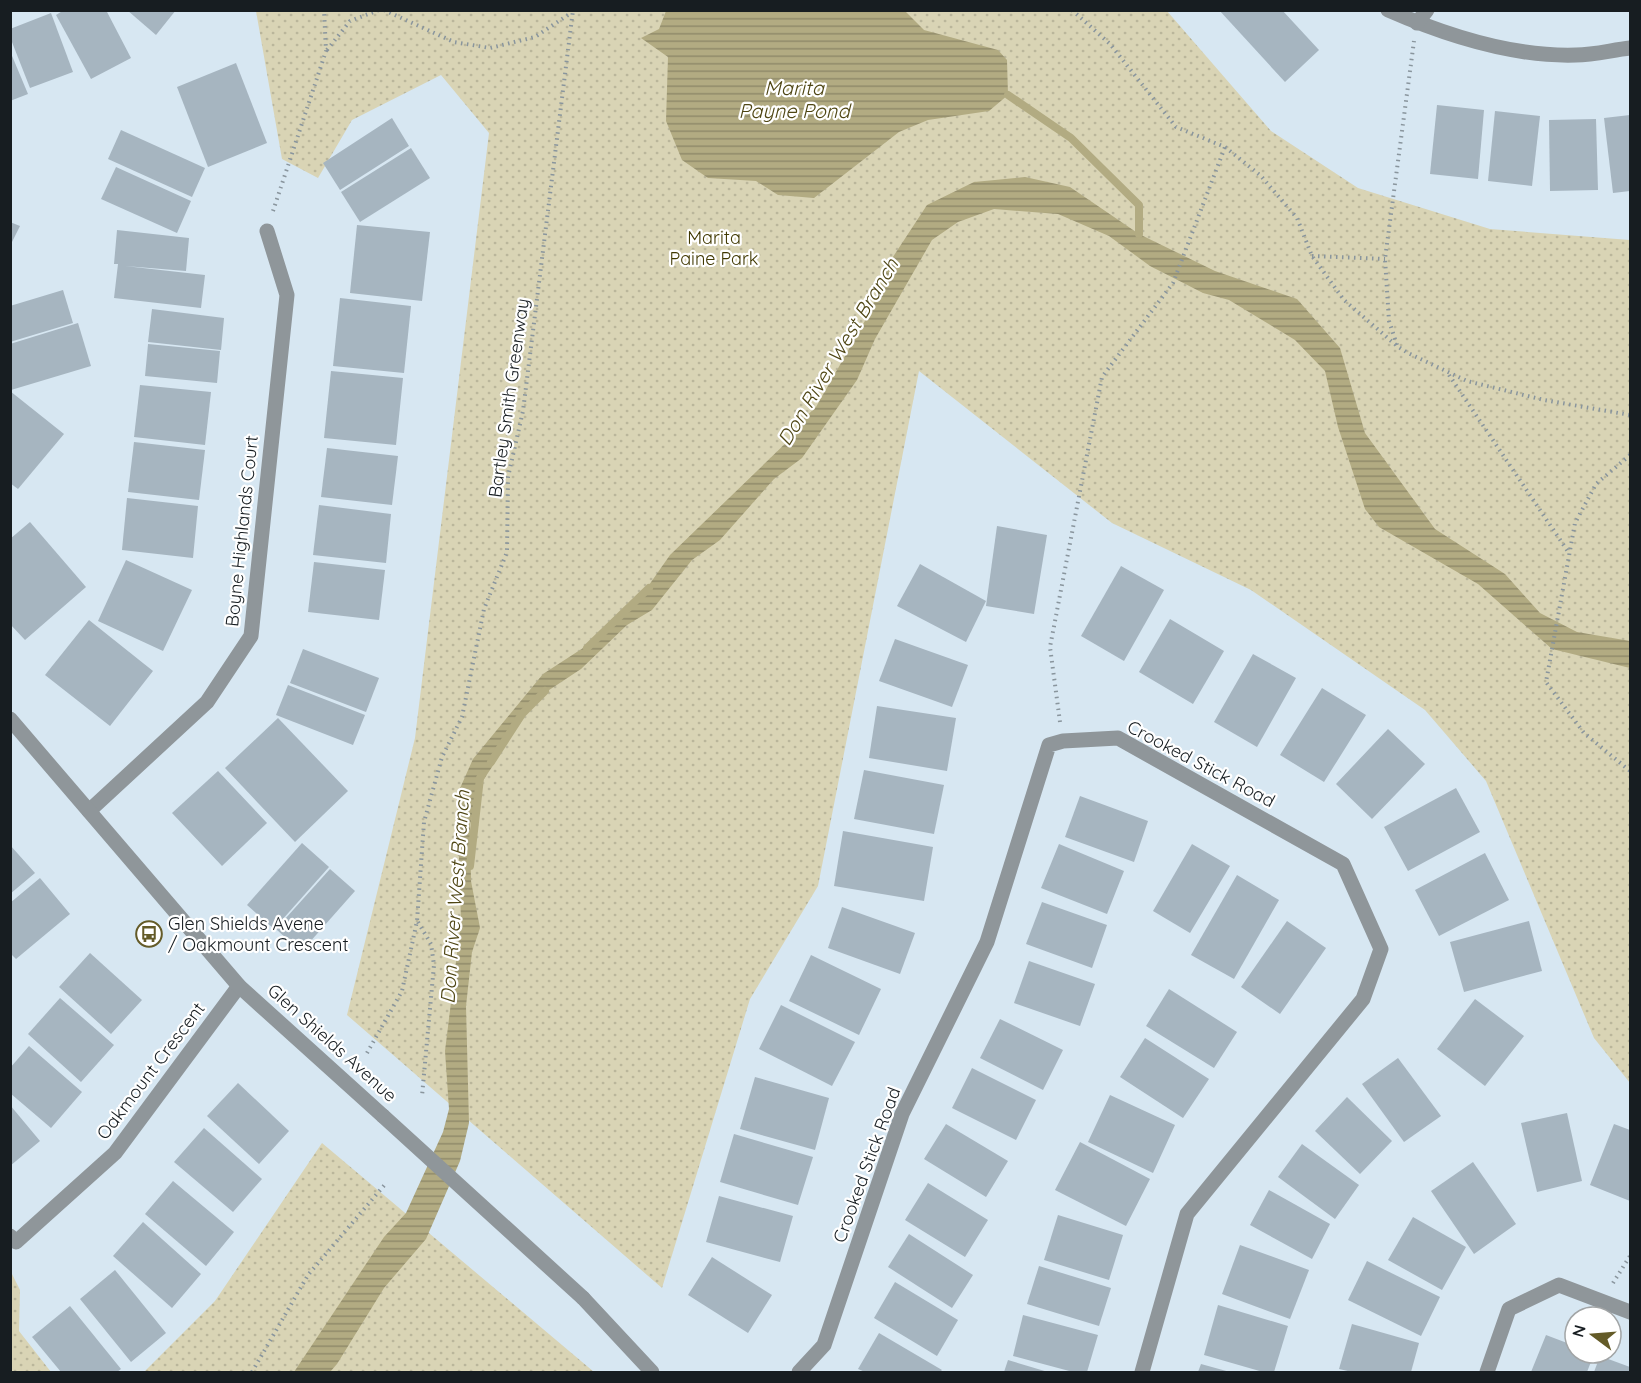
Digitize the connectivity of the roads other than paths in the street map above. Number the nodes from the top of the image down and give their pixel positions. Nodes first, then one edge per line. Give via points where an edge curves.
1 (1388, 10) edge
2 (1427, 10) edge
3 (1415, 17) edge
4 (1630, 48) edge
5 (267, 231) road end
6 (10, 719) edge
7 (89, 811) junction
8 (239, 986) junction
9 (10, 1236) edge
10 (1630, 1312) edge
11 (652, 1372) edge
12 (799, 1372) edge
13 (1142, 1372) edge
14 (1487, 1372) edge

1 - 3 street
2 - 3 street
3 - 4 street via 1509,51 1575,55
5 - 7 street, Boyne Highlands Court via 286,295 251,636 207,702
6 - 7 street, Glen Shields Avenue
7 - 8 street, Glen Shields Avenue
8 - 9 street, Oakmount Crescent via 115,1153 16,1242
8 - 11 street, Glen Shields Avenue, bridge via 583,1298
10 - 14 street via 1559,1285 1509,1309
12 - 13 street, Crooked Stick Road via 824,1345 902,1114 987,942 1049,745 1118,738 1343,864 1381,949 1363,999 1187,1214

